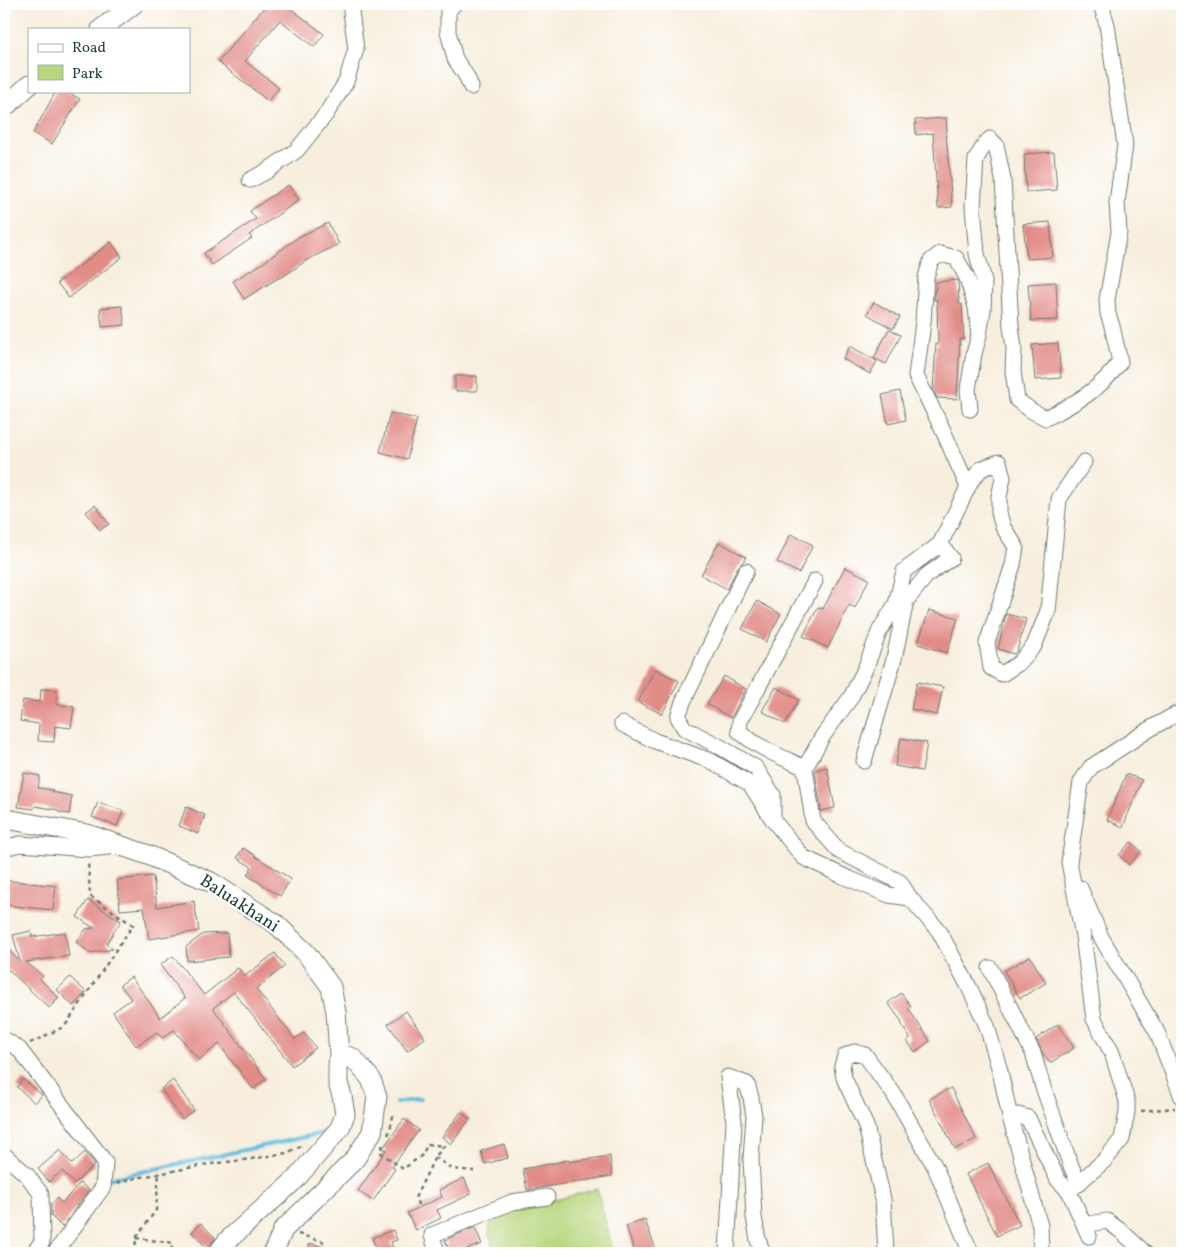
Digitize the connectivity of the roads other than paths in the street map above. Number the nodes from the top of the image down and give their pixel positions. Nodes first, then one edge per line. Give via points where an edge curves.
1 (134, 4) edge
2 (350, 4) edge
3 (454, 4) edge
4 (1101, 4) edge
5 (102, 28) edge
6 (28, 86) edge
7 (471, 87) dead end
8 (4, 108) edge
9 (250, 180) dead end
10 (979, 335) junction
11 (970, 409) dead end
12 (1084, 462) dead end
13 (968, 487) junction
14 (940, 544) junction
15 (746, 571) dead end
16 (814, 581) dead end
17 (1182, 711) edge
18 (622, 724) dead end
19 (864, 761) dead end
20 (805, 768) junction
21 (773, 820) junction
22 (4, 821) edge
23 (120, 846) junction
24 (4, 848) edge
25 (1069, 862) junction
26 (910, 898) junction
27 (990, 968) dead end
28 (4, 1039) edge
29 (340, 1054) junction
30 (1182, 1097) edge
31 (1010, 1116) junction
32 (4, 1155) edge
33 (1074, 1187) junction
34 (547, 1197) dead end
35 (1120, 1231) junction
36 (33, 1253) edge
37 (55, 1253) edge
38 (218, 1253) edge
39 (273, 1253) edge
40 (438, 1253) edge
41 (727, 1253) edge
42 (763, 1253) edge
43 (886, 1253) edge
44 (971, 1253) edge
45 (1041, 1253) edge
46 (1129, 1253) edge
47 (1145, 1253) edge

1 - 5 main road
2 - 9 street via 356,49 346,82 297,150
3 - 7 street via 448,11 448,31 455,59
4 - 10 street via 1125,145 1117,202 1119,232 1107,300 1120,362 1094,390 1046,418 1017,400 1003,179 996,145 990,139 976,158 973,207 977,254 984,281
6 - 8 main road
10 - 11 street via 968,388
10 - 13 street via 976,307 967,278 956,258 940,254 931,261 926,277 916,376
12 - 13 street via 1058,499 1048,611 1034,646 1019,663 1002,674 991,668 987,643 1016,547 1003,527 999,513 1003,478 1000,462 981,469
13 - 14 street
14 - 19 street via 951,558 927,575 906,601 894,659
14 - 20 street via 904,571 896,604 880,630 851,697
15 - 21 street via 678,716 684,728 756,768 773,795
16 - 20 street via 740,721 739,730 758,745
17 - 25 street via 1091,767 1081,782
18 - 21 street via 655,741 712,761 750,784
20 - 26 street via 813,821 839,851 900,882
21 - 26 street via 804,856 889,895
22 - 23 main road, Baluakhani via 87,834
23 - 24 street via 88,849 20,844
23 - 29 main road, Baluakhani via 211,882 276,924 306,953 331,987
25 - 30 street via 1101,937 1156,1032
25 - 33 street via 1094,1019 1112,1053 1127,1101 1122,1139 1105,1160
26 - 31 street via 939,931 987,1026
27 - 33 street via 1033,1053 1071,1166
28 - 37 street via 19,1048 105,1162 103,1187
29 - 38 main road, Baluakhani via 338,1083 345,1114 340,1128 295,1180 228,1240
29 - 39 main road via 353,1058 371,1079 377,1097 372,1132 355,1159 283,1230
31 - 33 street via 1028,1118 1058,1180
31 - 45 street via 1040,1226
32 - 36 street via 27,1175 41,1194 42,1242
33 - 35 street via 1086,1230 1107,1222
34 - 40 street via 512,1202 432,1235
35 - 46 street
35 - 47 street
41 - 42 street via 734,1122 728,1077 746,1084 751,1098 754,1116 751,1159 754,1217
43 - 44 street via 883,1199 866,1126 844,1078 842,1066 845,1056 854,1052 865,1055 893,1093 935,1167

